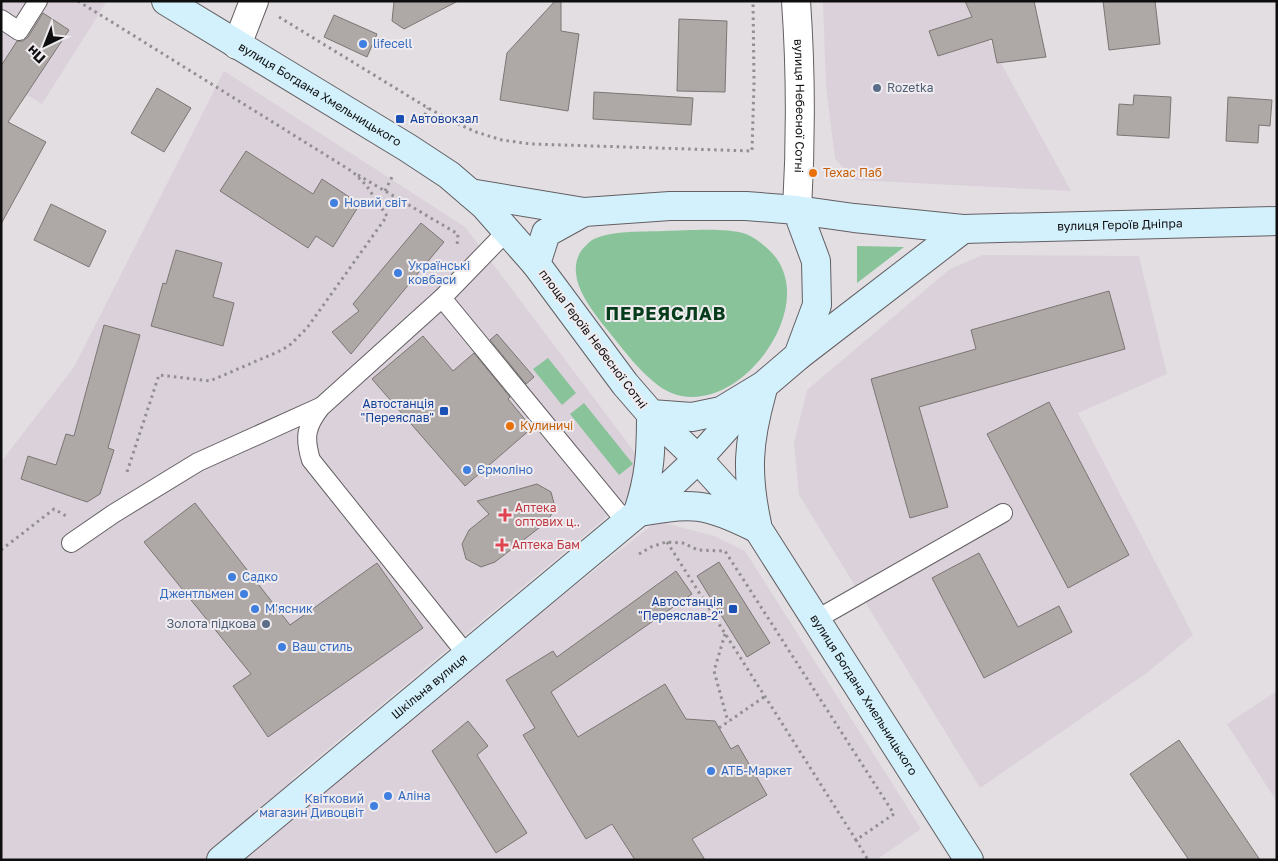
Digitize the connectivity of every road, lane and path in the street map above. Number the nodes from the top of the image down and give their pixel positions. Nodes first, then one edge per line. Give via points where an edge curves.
1 (38, 1) edge
2 (78, 1) edge
3 (166, 1) edge
4 (753, 1) edge
5 (796, 1) edge
6 (254, 2) edge
7 (1, 19) edge
8 (237, 45) junction
9 (470, 193) junction
10 (797, 210) junction
11 (584, 212) junction
12 (1277, 221) edge
13 (963, 229) junction
14 (508, 230) junction
15 (536, 264) junction
16 (442, 298) junction
17 (798, 356) junction
18 (764, 385) junction
19 (321, 407) junction
20 (651, 414) junction
21 (698, 459) junction
22 (1003, 513) dead end
23 (113, 514) junction
24 (632, 517) junction
25 (758, 529) junction
26 (91, 530) junction
27 (666, 542) junction
28 (71, 543) dead end
29 (1, 550) edge
30 (633, 558) dead end
31 (817, 619) junction
32 (725, 633) junction
33 (467, 655) junction
34 (764, 697) junction
35 (728, 722) junction
36 (719, 728) dead end
37 (856, 840) junction
38 (222, 860) edge
39 (868, 860) edge
40 (969, 860) edge

1 - 7 lane via 20,31
2 - 23 path via 353,172 387,216 307,328 291,344 210,381 159,375
3 - 8 main road, вулиця Богдана Хмельницького
4 - 6 path via 752,151 531,144 502,140 476,132 428,108
5 - 10 street, вулиця Небесної Сотні via 800,60
6 - 8 street
8 - 9 main road, вулиця Богдана Хмельницького via 408,148
9 - 11 main road
9 - 14 main road, вулиця Богдана Хмельницького
10 - 11 main road, площа Героїв Небесної Сотні via 670,206
10 - 13 main road, вулиця Героїв Дніпра
10 - 17 main road, площа Героїв Небесної Сотні via 816,261 817,305
11 - 15 main road, площа Героїв Небесної Сотні via 546,233
12 - 13 main road, вулиця Героїв Дніпра
13 - 17 main road
14 - 15 main road, вулиця Богдана Хмельницького
14 - 16 lane
15 - 20 main road, площа Героїв Небесної Сотні
16 - 19 lane
16 - 24 lane
17 - 18 main road, площа Героїв Небесної Сотні
18 - 20 main road, площа Героїв Небесної Сотні via 721,411 706,415
18 - 21 main road, Шкільна вулиця
18 - 25 main road, вулиця Богдана Хмельницького via 754,419 749,474
19 - 23 lane via 198,462
19 - 33 lane via 307,432 311,460
20 - 21 main road, вулиця Богдана Хмельницького
20 - 24 main road via 651,458 644,492
21 - 24 main road, Шкільна вулиця
21 - 25 main road, вулиця Богдана Хмельницького
22 - 31 lane
23 - 26 lane
24 - 25 main road via 672,506 700,506
24 - 33 main road, Шкільна вулиця
25 - 31 main road, вулиця Богдана Хмельницького
26 - 28 lane
26 - 29 path via 54,509
27 - 30 path
27 - 32 path
27 - 37 path via 683,543 698,550 725,551 894,814
31 - 40 main road, вулиця Богдана Хмельницького
32 - 34 path
32 - 35 path via 714,671
33 - 38 main road, Шкільна вулиця
34 - 35 path
34 - 37 path
35 - 36 path
37 - 39 path

